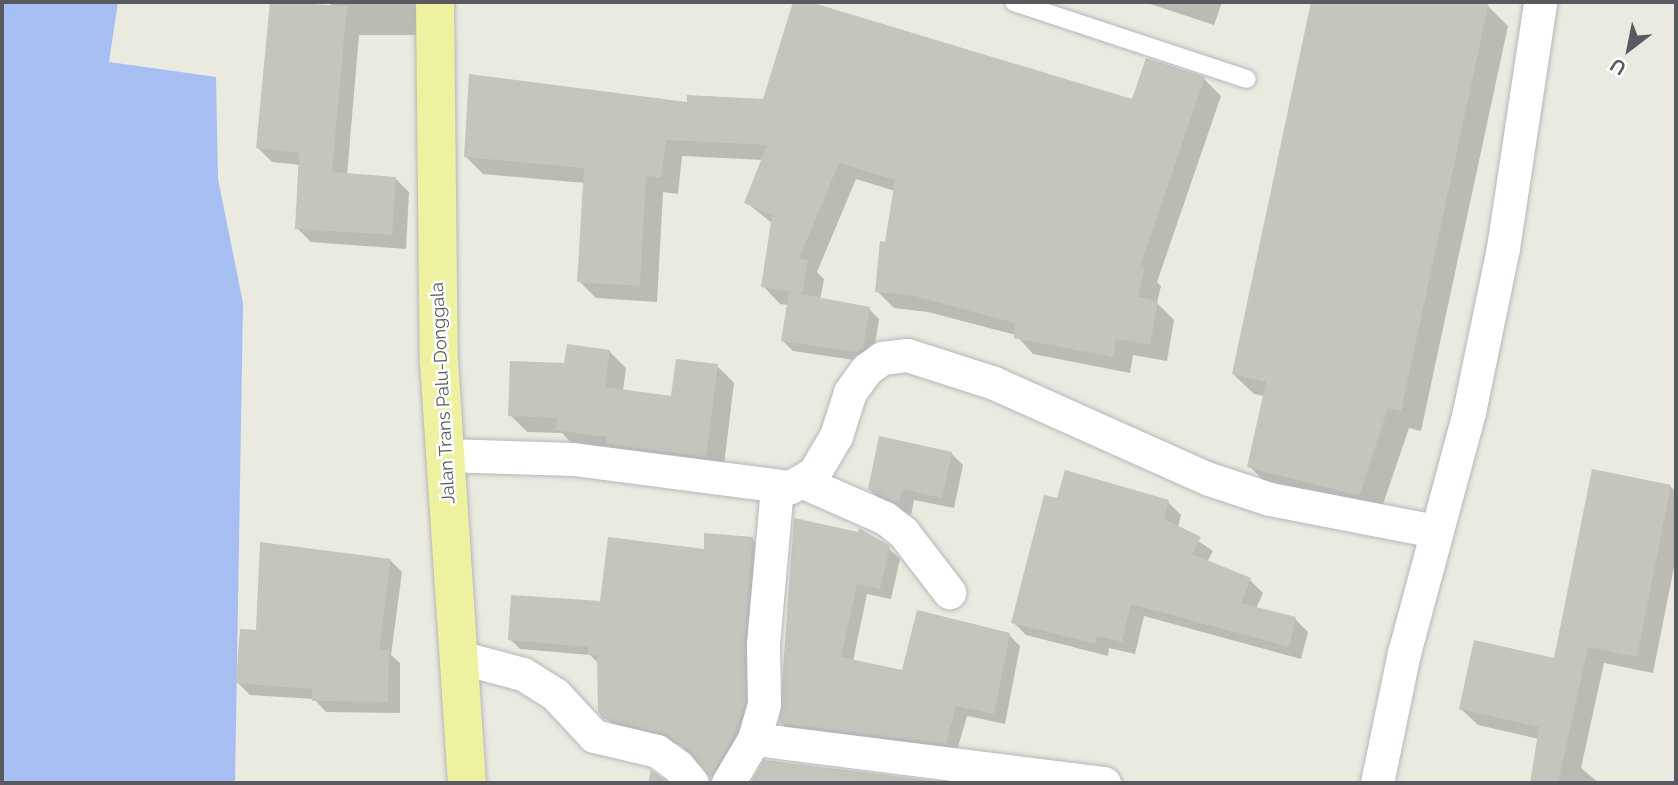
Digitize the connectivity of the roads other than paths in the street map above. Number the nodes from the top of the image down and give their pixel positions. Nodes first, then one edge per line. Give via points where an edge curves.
1 (435, 2) edge
2 (1014, 2) edge
3 (1540, 2) edge
4 (1247, 79) dead end
5 (445, 455) junction
6 (790, 484) junction
7 (1435, 531) junction
8 (949, 592) dead end
9 (459, 657) junction
10 (754, 739) junction
11 (1015, 778) edge
12 (467, 783) edge
13 (692, 783) edge
14 (728, 783) edge
15 (1104, 783) edge
16 (1377, 783) edge

1 - 5 highway, Jalan Trans Palu-Donggala
2 - 4 lane
3 - 7 street via 1503,248 1469,412
5 - 6 street via 573,459
5 - 9 highway, Jalan Trans Palu-Donggala
6 - 7 street via 823,458 850,392 867,369 882,358 907,355 994,383 1209,479 1270,499
6 - 8 street via 885,518 903,532
6 - 10 street via 764,618 765,691
7 - 16 street
9 - 12 highway, Jalan Trans Palu-Donggala
9 - 13 street via 523,674 555,694 594,736 657,751
10 - 11 street
10 - 14 street
11 - 15 street

